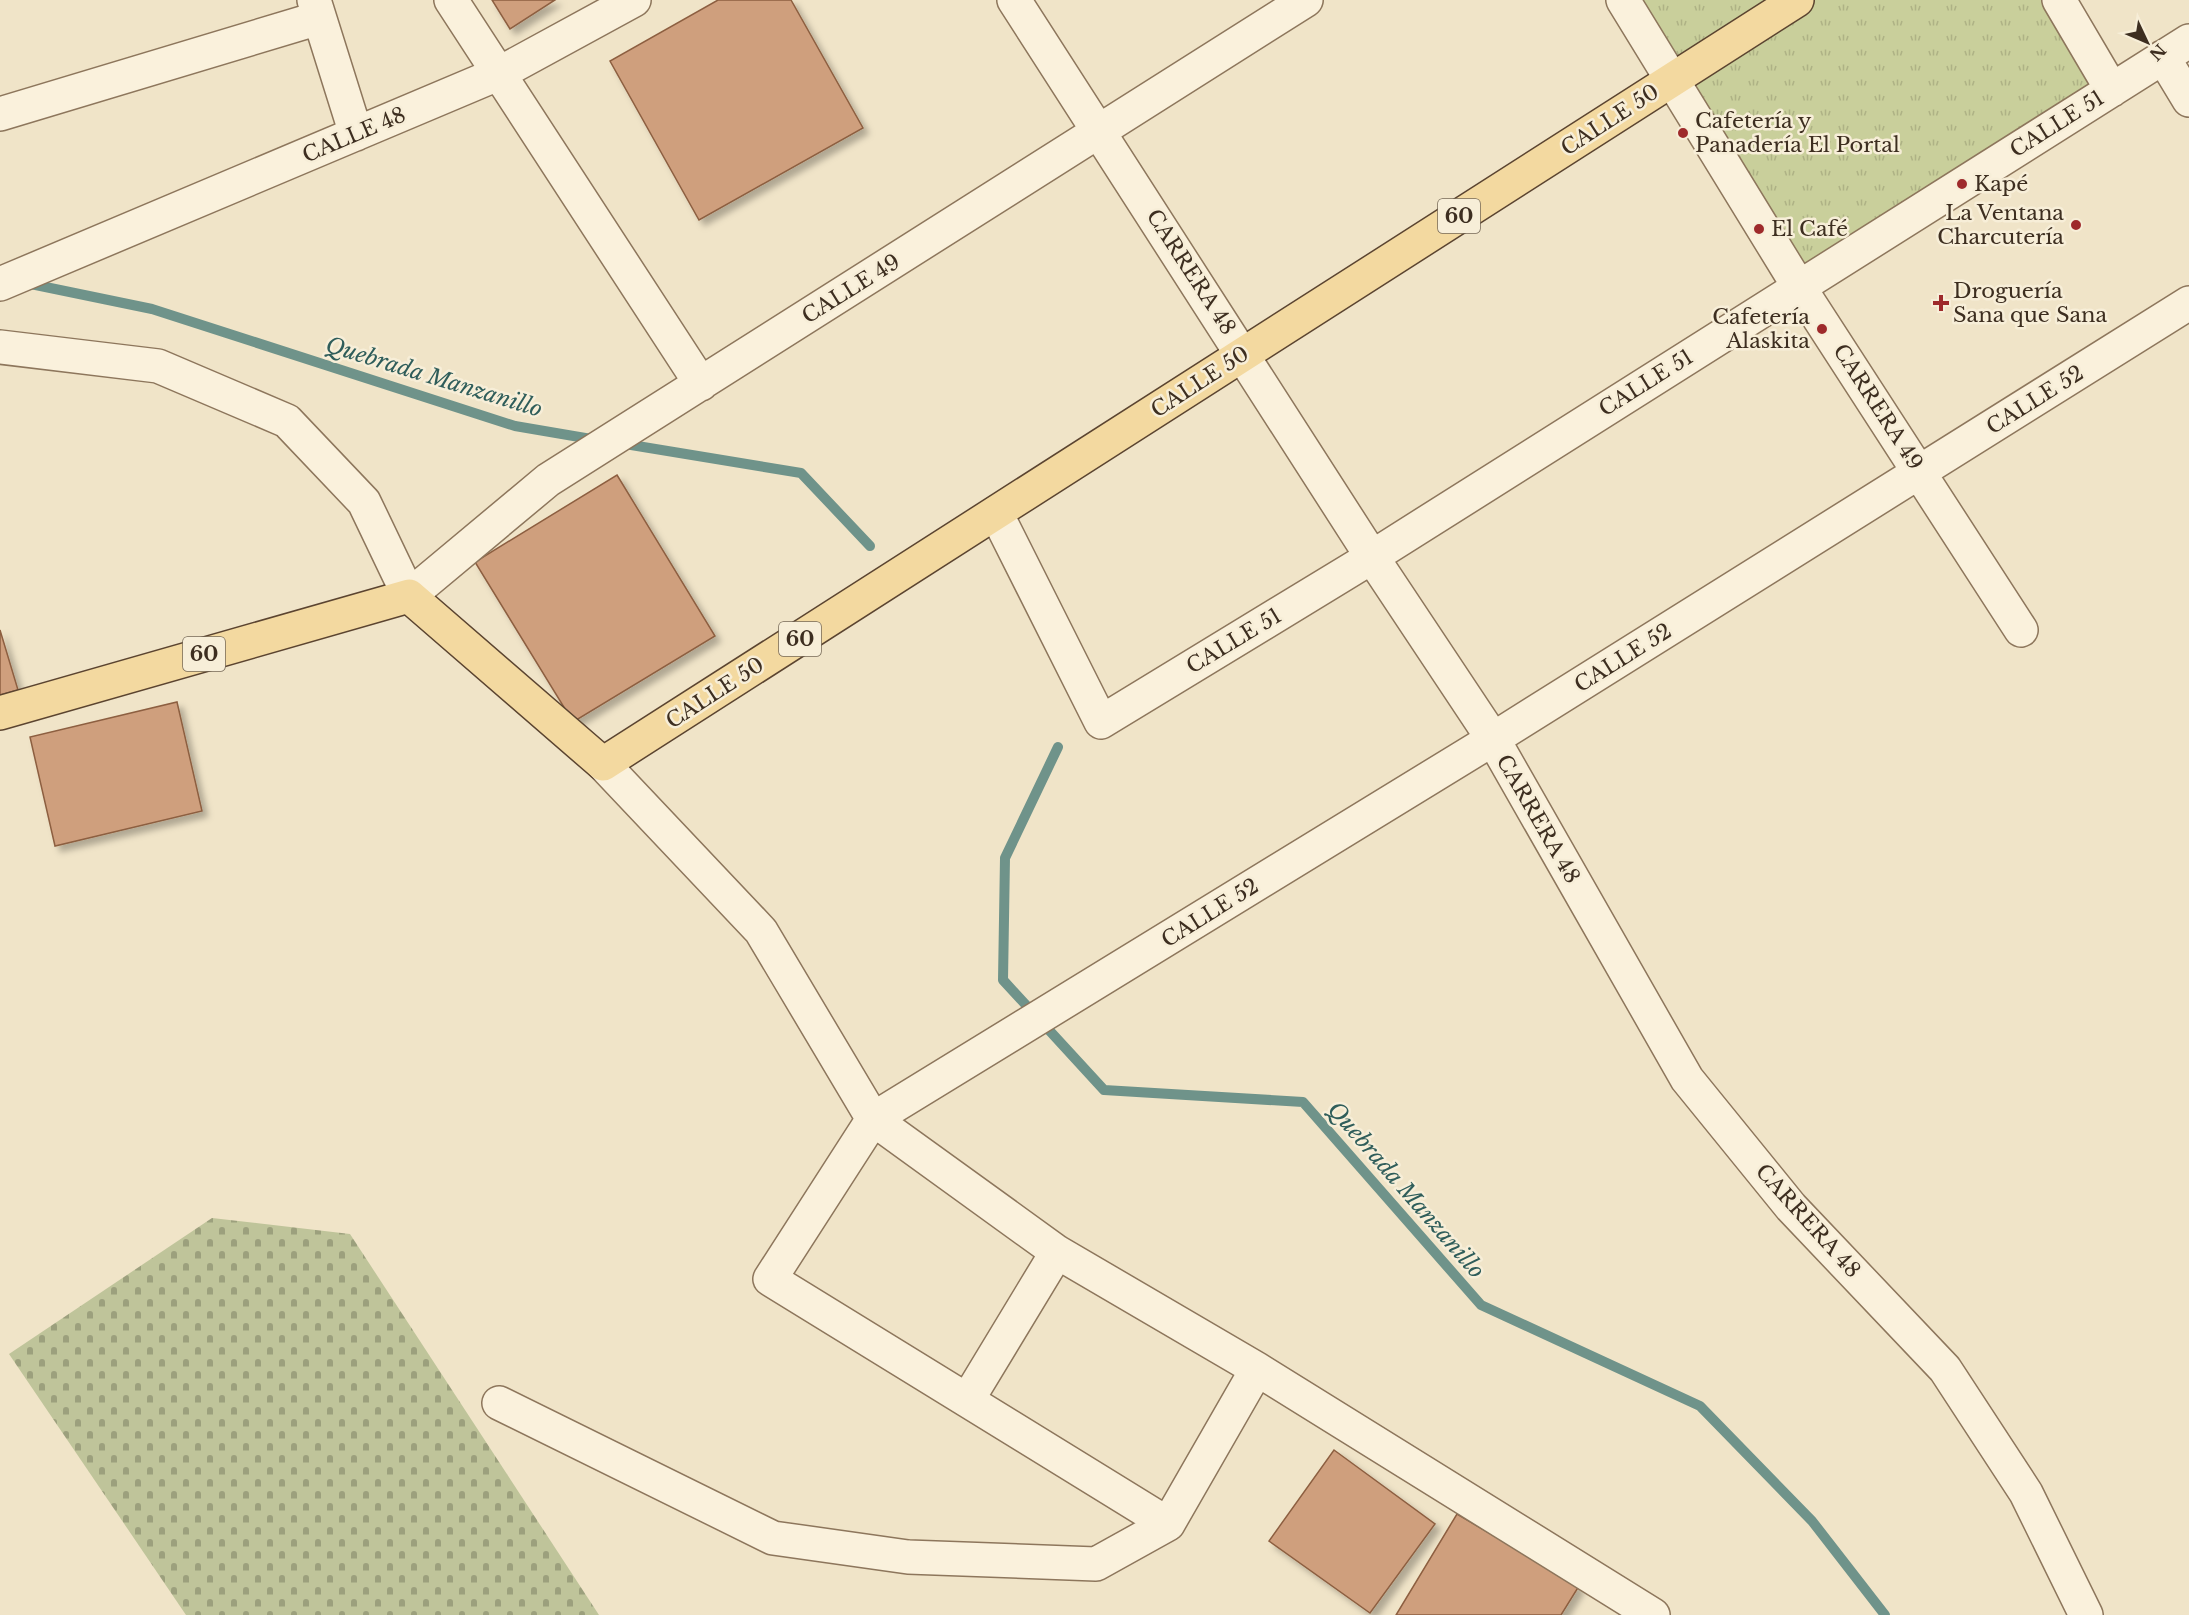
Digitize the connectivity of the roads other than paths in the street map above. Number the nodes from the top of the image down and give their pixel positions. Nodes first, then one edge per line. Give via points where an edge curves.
1 (452, 0) edge
2 (634, 0) edge
3 (1014, 0) edge
4 (1306, 0) edge
5 (1623, 0) edge
6 (1797, 0) edge
7 (2059, 0) edge
8 (317, 9) edge
9 (2176, 49) edge
10 (500, 73) junction
11 (1674, 79) junction
12 (2112, 90) junction
13 (2189, 100) edge
14 (0, 114) edge
15 (1100, 132) junction
16 (356, 134) junction
17 (0, 284) edge
18 (1799, 286) junction
19 (2189, 303) edge
20 (0, 346) edge
21 (1244, 354) junction
22 (700, 384) junction
23 (1920, 471) junction
24 (996, 513) junction
25 (1372, 557) junction
26 (409, 596) junction
27 (2021, 630) dead end
28 (0, 713) edge
29 (1493, 739) junction
30 (603, 764) junction
31 (873, 1119) junction
32 (1057, 1252) junction
33 (1257, 1369) junction
34 (968, 1399) junction
35 (500, 1403) dead end
36 (1168, 1524) junction
37 (1653, 1615) edge
38 (2086, 1615) edge

1 - 10 street
2 - 10 street, CALLE 48
3 - 15 street, CARRERA 48
4 - 15 street, CALLE 49
5 - 11 street, CARRERA 49
6 - 11 main road, CALLE 50 / 60
7 - 12 street
8 - 14 street
8 - 16 street
9 - 12 street, CALLE 51
9 - 13 street
10 - 16 street, CALLE 48
10 - 22 street
11 - 18 street, CARRERA 49
11 - 21 main road, CALLE 50 / 60
12 - 18 street, CALLE 51
15 - 21 street, CARRERA 48
15 - 22 street, CALLE 49
16 - 17 street, CALLE 48
18 - 23 street, CARRERA 49
18 - 25 street, CALLE 51
19 - 23 street, CALLE 52
20 - 26 street via 158,366 287,421 364,502
21 - 24 main road, CALLE 50 / 60
21 - 25 street, CARRERA 48
22 - 26 street, CALLE 49 via 548,480
23 - 27 street, CARRERA 49
23 - 29 street, CALLE 52
24 - 25 street, CALLE 51 via 1101,722
24 - 30 main road, CALLE 50 / 60
25 - 29 street, CARRERA 48
26 - 28 main road, 60
26 - 30 main road
29 - 31 street, CALLE 52
29 - 38 street, CARRERA 48 via 1687,1079 1791,1207 1945,1369 2026,1493
30 - 31 street via 760,931
31 - 32 street
31 - 34 street via 770,1279
32 - 33 street
32 - 34 street
33 - 36 street
33 - 37 street
34 - 36 street
35 - 36 street via 773,1538 908,1557 1096,1564

